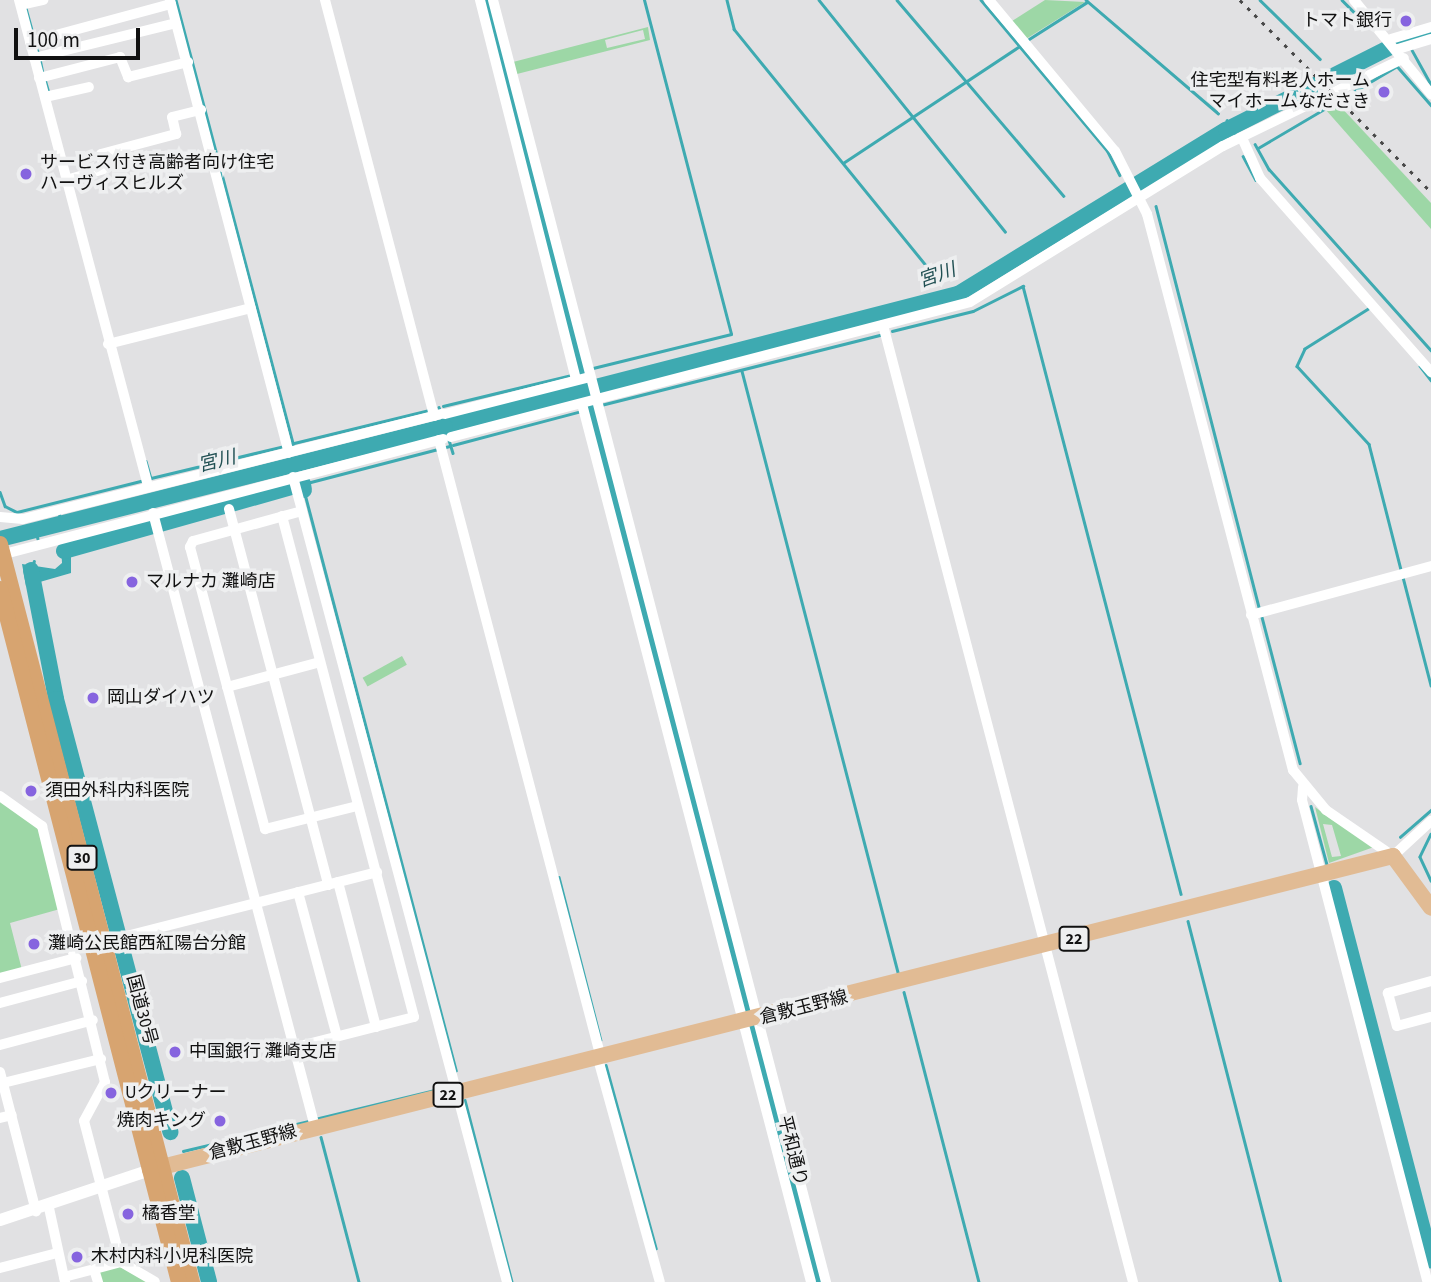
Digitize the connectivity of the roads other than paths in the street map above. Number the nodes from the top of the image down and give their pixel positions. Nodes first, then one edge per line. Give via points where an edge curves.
1 (43, 0) edge
2 (325, 0) edge
3 (480, 0) edge
4 (493, 0) edge
5 (989, 0) edge
6 (1354, 0) edge
7 (171, 2) edge
8 (23, 3) edge
9 (176, 23) junction
10 (1431, 27) edge
11 (1391, 38) junction
12 (1431, 39) edge
13 (33, 41) junction
14 (1401, 54) junction
15 (38, 58) junction
16 (188, 62) junction
17 (42, 77) junction
18 (89, 87) dead end
19 (1431, 94) edge
20 (48, 96) junction
21 (201, 110) junction
22 (1243, 140) junction
23 (70, 179) junction
24 (1139, 199) junction
25 (251, 308) junction
26 (883, 325) junction
27 (111, 343) junction
28 (1431, 372) edge
29 (582, 378) junction
30 (590, 405) junction
31 (437, 412) junction
32 (444, 442) junction
33 (288, 448) junction
34 (146, 482) junction
35 (295, 483) junction
36 (229, 509) dead end
37 (302, 510) junction
38 (282, 516) junction
39 (0, 517) edge
40 (155, 519) junction
41 (234, 529) junction
42 (1, 551) edge
43 (1431, 566) edge
44 (0, 589) edge
45 (1257, 614) junction
46 (320, 662) junction
47 (273, 675) junction
48 (227, 687) junction
49 (1303, 787) junction
50 (0, 796) edge
51 (358, 806) junction
52 (311, 818) junction
53 (1431, 821) edge
54 (1393, 856) junction
55 (1322, 871) junction
56 (377, 872) junction
57 (333, 883) junction
58 (298, 892) junction
59 (256, 903) junction
60 (1431, 908) edge
61 (108, 941) junction
62 (1045, 941) junction
63 (76, 958) junction
64 (0, 978) edge
65 (82, 981) junction
66 (1431, 981) edge
67 (0, 1003) edge
68 (1431, 1017) edge
69 (93, 1020) junction
70 (751, 1022) junction
71 (376, 1027) junction
72 (337, 1037) junction
73 (0, 1045) edge
74 (296, 1047) junction
75 (599, 1054) junction
76 (101, 1059) junction
77 (0, 1072) edge
78 (3, 1083) junction
79 (455, 1088) junction
80 (12, 1115) junction
81 (0, 1118) edge
82 (314, 1122) junction
83 (156, 1169) junction
84 (102, 1184) junction
85 (43, 1209) junction
86 (0, 1220) edge
87 (57, 1254) junction
88 (121, 1262) junction
89 (0, 1268) edge
90 (94, 1269) junction
91 (64, 1279) edge
92 (98, 1282) edge
93 (155, 1282) edge
94 (179, 1282) edge
95 (192, 1282) edge
96 (507, 1282) edge
97 (660, 1282) edge
98 (811, 1282) edge
99 (826, 1282) edge
100 (1133, 1282) edge
101 (1429, 1282) edge

1 - 8 street
2 - 31 street
3 - 29 street
4 - 29 street
5 - 24 street via 1092,122
6 - 11 street
7 - 9 street
7 - 13 street
8 - 13 street
9 - 15 street
9 - 16 street
10 - 11 street
11 - 14 street
12 - 14 street
13 - 15 street
14 - 19 street
14 - 22 street
15 - 17 street
16 - 17 street via 128,78 120,57
16 - 21 street
17 - 20 street
18 - 20 street
20 - 23 street
21 - 23 street via 172,117 176,134 101,154 104,169
21 - 25 street
22 - 24 street
22 - 28 street via 1260,178
23 - 27 street
24 - 26 street via 970,302
24 - 45 street
25 - 27 street
25 - 33 street
26 - 30 street
26 - 62 street
27 - 34 street
29 - 30 street
29 - 31 street
30 - 32 street
30 - 70 street
30 - 70 street
31 - 33 street
32 - 35 street
32 - 75 street
33 - 34 street
34 - 39 street via 58,510
35 - 37 street
35 - 40 street
36 - 41 street
37 - 38 street
37 - 79 street
38 - 41 street
38 - 46 street
40 - 42 street
40 - 59 street
41 - 47 street
41 - 48 street via 192,541 190,547
42 - 61 highway, 国道30号 / 30
43 - 45 street
44 - 61 highway, 国道30号 / 30
45 - 49 street via 1285,749
46 - 47 street
46 - 51 street
47 - 48 street
47 - 52 street
48 - 52 street via 265,829
49 - 54 street via 1326,810
49 - 55 street
50 - 63 street via 42,826
51 - 52 street
51 - 56 street
52 - 57 street
53 - 54 street
54 - 55 main road, 倉敷玉野線 / 22
54 - 60 main road
55 - 62 main road, 倉敷玉野線 / 22
55 - 101 street
56 - 57 street
56 - 71 street via 414,1017
57 - 58 street
57 - 71 street
58 - 59 street
58 - 72 street
59 - 61 street
59 - 74 street
61 - 83 highway, 国道30号 / 30
62 - 70 main road, 倉敷玉野線 / 22
62 - 100 street
63 - 64 street
63 - 65 street
65 - 67 street
65 - 69 street
66 - 68 street via 1388,993 1397,1026
69 - 73 street
69 - 76 street
70 - 75 main road, 倉敷玉野線 / 22
70 - 98 street
70 - 99 street, 平和通り
71 - 72 street
72 - 74 street
74 - 82 street
75 - 79 main road, 倉敷玉野線 / 22
75 - 97 street
76 - 78 street
76 - 84 street via 105,1082 84,1121
77 - 78 street
78 - 80 street
79 - 82 main road, 倉敷玉野線 / 22
79 - 96 street
80 - 81 street
80 - 85 street
82 - 83 main road, 倉敷玉野線 / 22
83 - 84 street
83 - 94 highway, 国道30号 / 30
83 - 95 highway, 国道30号 / 30
84 - 85 street
84 - 88 street
85 - 86 street
85 - 87 street
87 - 89 street
87 - 91 street
88 - 90 street
88 - 93 street
90 - 91 street
90 - 92 street

